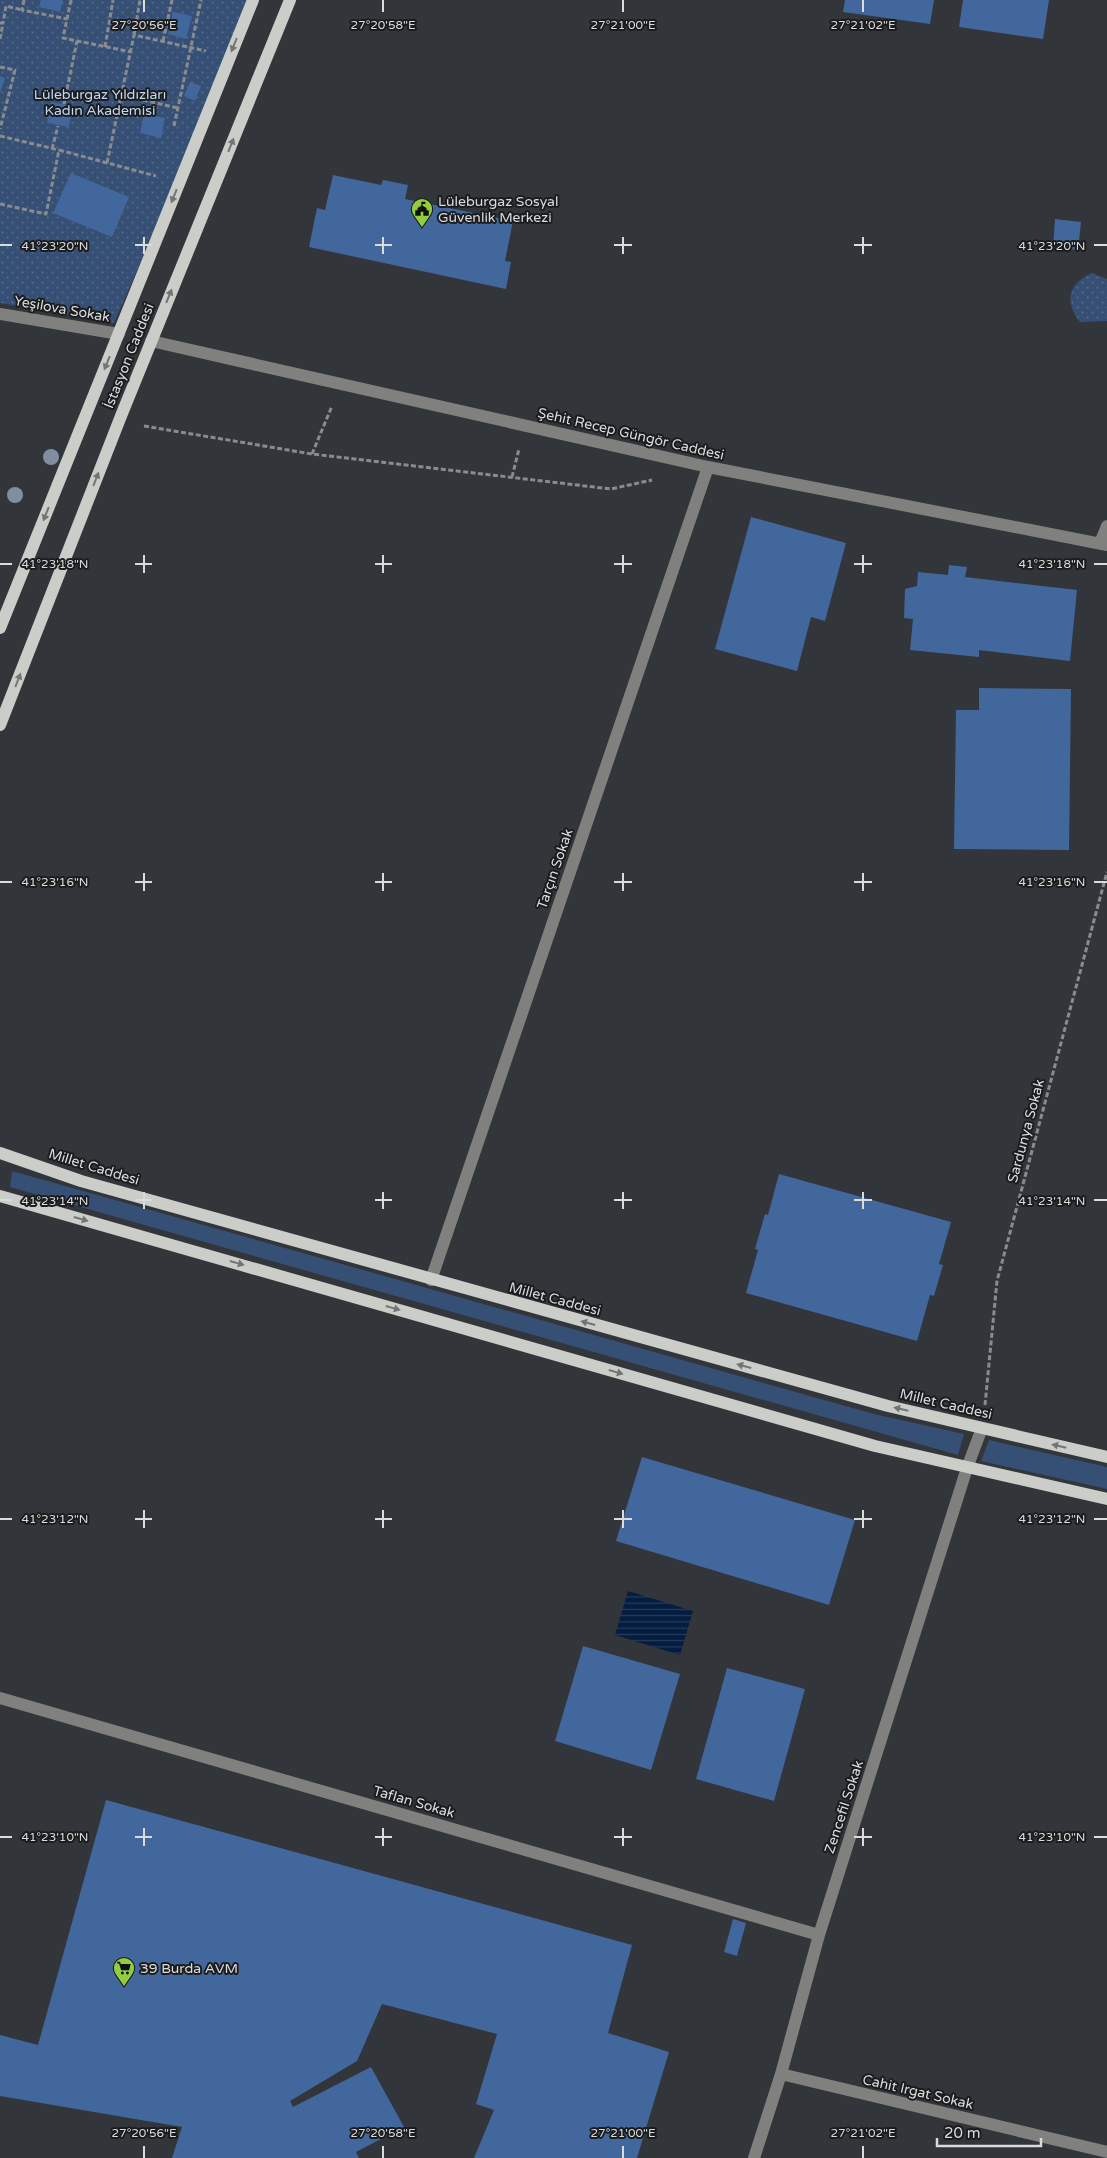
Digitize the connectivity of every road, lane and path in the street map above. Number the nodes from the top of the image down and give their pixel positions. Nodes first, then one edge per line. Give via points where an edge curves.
1 (24, 0) edge
2 (70, 0) edge
3 (113, 0) edge
4 (140, 0) edge
5 (172, 0) edge
6 (201, 0) edge
7 (252, 0) edge
8 (290, 0) edge
9 (22, 10) junction
10 (67, 19) junction
11 (2, 23) edge
12 (134, 35) junction
13 (0, 39) edge
14 (77, 41) junction
15 (163, 41) junction
16 (105, 46) junction
17 (191, 48) junction
18 (131, 52) junction
19 (0, 67) edge
20 (121, 95) junction
21 (64, 104) dead end
22 (178, 108) junction
23 (58, 126) dead end
24 (0, 129) edge
25 (172, 134) dead end
26 (0, 136) edge
27 (52, 148) junction
28 (60, 150) junction
29 (107, 163) junction
30 (163, 177) dead end
31 (0, 204) edge
32 (0, 314) edge
33 (120, 334) junction
34 (151, 341) junction
35 (340, 384) junction
36 (138, 424) dead end
37 (312, 454) junction
38 (708, 467) junction
39 (659, 478) dead end
40 (1107, 526) edge
41 (1103, 544) edge
42 (0, 628) edge
43 (0, 725) edge
44 (1107, 872) edge
45 (0, 1153) edge
46 (0, 1196) edge
47 (431, 1280) junction
48 (982, 1428) junction
49 (1107, 1457) edge
50 (967, 1468) junction
51 (1107, 1499) edge
52 (0, 1698) edge
53 (819, 1934) junction
54 (780, 2074) junction
55 (1107, 2152) edge
56 (754, 2158) edge

1 - 9 path
2 - 10 path
3 - 16 path
4 - 12 path
5 - 15 path
6 - 17 path
7 -> 33 main road, İstasyon Caddesi
34 -> 8 main road, İstasyon Caddesi
9 - 10 path
9 - 11 path via 6,6
10 - 14 path via 63,38
11 - 13 path
12 - 15 path
12 - 18 path
14 - 16 path
14 - 21 path
15 - 17 path
16 - 18 path
17 - 22 path
18 - 20 path
19 - 24 path via 15,70
20 - 22 path
20 - 29 path
22 - 25 path
23 - 27 path
26 - 27 path
27 - 28 path
28 - 29 path
28 - 31 path via 46,214
29 - 30 path
32 - 33 street, Yeşilova Sokak
33 -> 42 main road, İstasyon Caddesi
34 - 35 street, Şehit Recep Güngör Caddesi
43 -> 34 main road, İstasyon Caddesi
35 - 37 path
35 - 38 street, Şehit Recep Güngör Caddesi
36 - 37 path
37 - 39 path via 611,490
38 - 41 street, Şehit Recep Güngör Caddesi
38 - 47 street, Tarçın Sokak
40 - 41 street
44 - 48 path, Sardunya Sokak via 997,1281
45 - 47 main road, Millet Caddesi via 81,1180
46 -> 50 main road via 876,1446
48 -> 47 main road, Millet Caddesi via 888,1406
49 -> 48 main road, Millet Caddesi
48 - 50 street, Zencefil Sokak
50 - 51 main road
50 - 53 street, Zencefil Sokak
52 - 53 street, Taflan Sokak
53 - 54 street, Zencefil Sokak
54 - 55 street, Cahit Irgat Sokak
54 - 56 street, Zencefil Sokak

